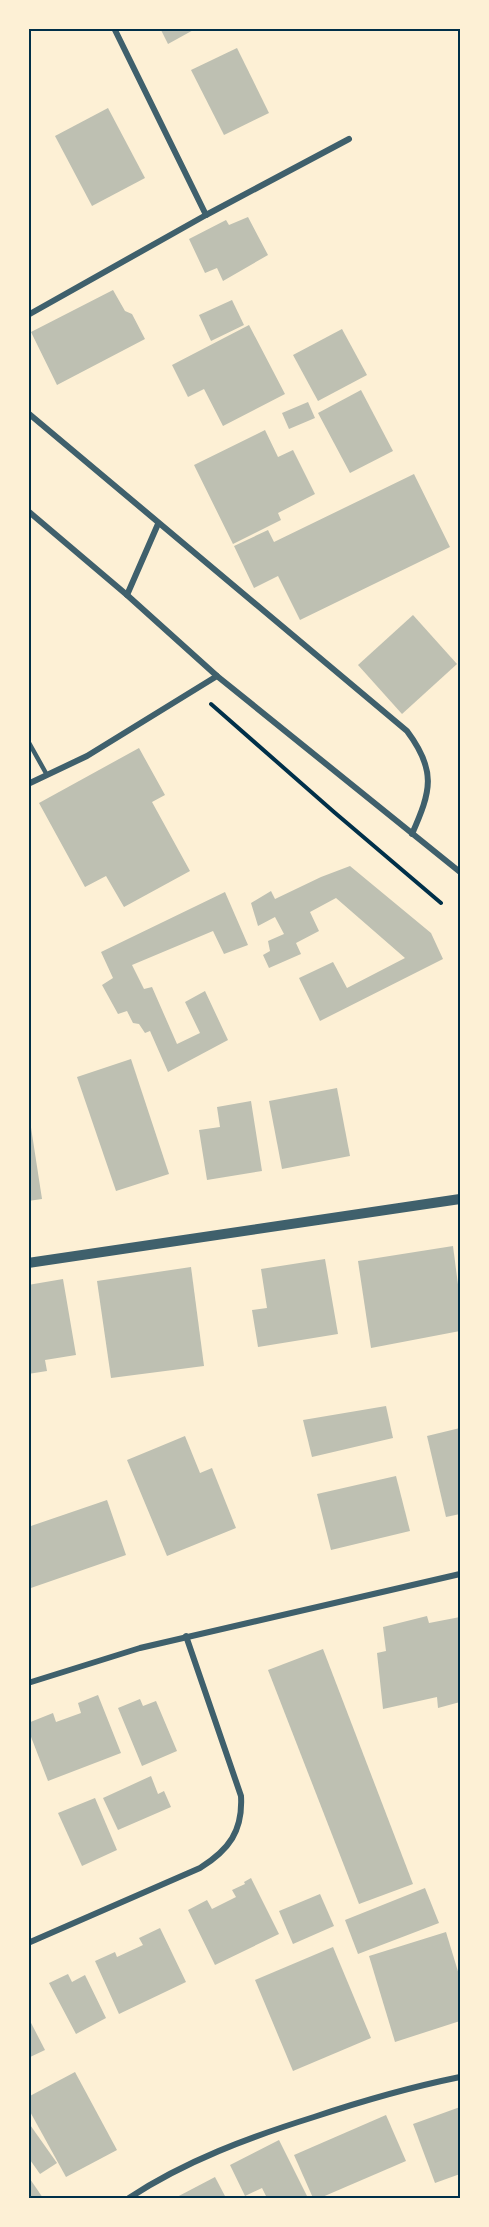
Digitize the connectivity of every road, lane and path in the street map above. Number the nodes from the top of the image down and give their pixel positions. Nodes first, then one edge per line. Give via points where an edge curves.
1 (114, 28) edge
2 (349, 139) dead end
3 (206, 215) junction
4 (28, 315) edge
5 (28, 413) edge
6 (28, 511) edge
7 (158, 524) junction
8 (127, 595) junction
9 (217, 676) junction
10 (28, 741) edge
11 (47, 775) junction
12 (28, 784) edge
13 (412, 834) junction
14 (460, 872) edge
15 (460, 1199) edge
16 (28, 1263) edge
17 (460, 1574) edge
18 (186, 1636) junction
19 (28, 1683) edge
20 (28, 1943) edge
21 (460, 2077) edge
22 (129, 2199) edge

1 - 3 street
2 - 3 street
3 - 4 street
5 - 7 street
6 - 8 street
7 - 8 street
7 - 13 street via 407,731 423,758 428,785 427,801
8 - 9 street
9 - 11 street via 87,756
9 - 13 street
10 - 11 lane
11 - 12 street
13 - 14 street
15 - 16 street
17 - 18 street
18 - 19 street
18 - 20 street via 241,1796 238,1829 222,1852 200,1868
21 - 22 street via 261,2134 181,2168

